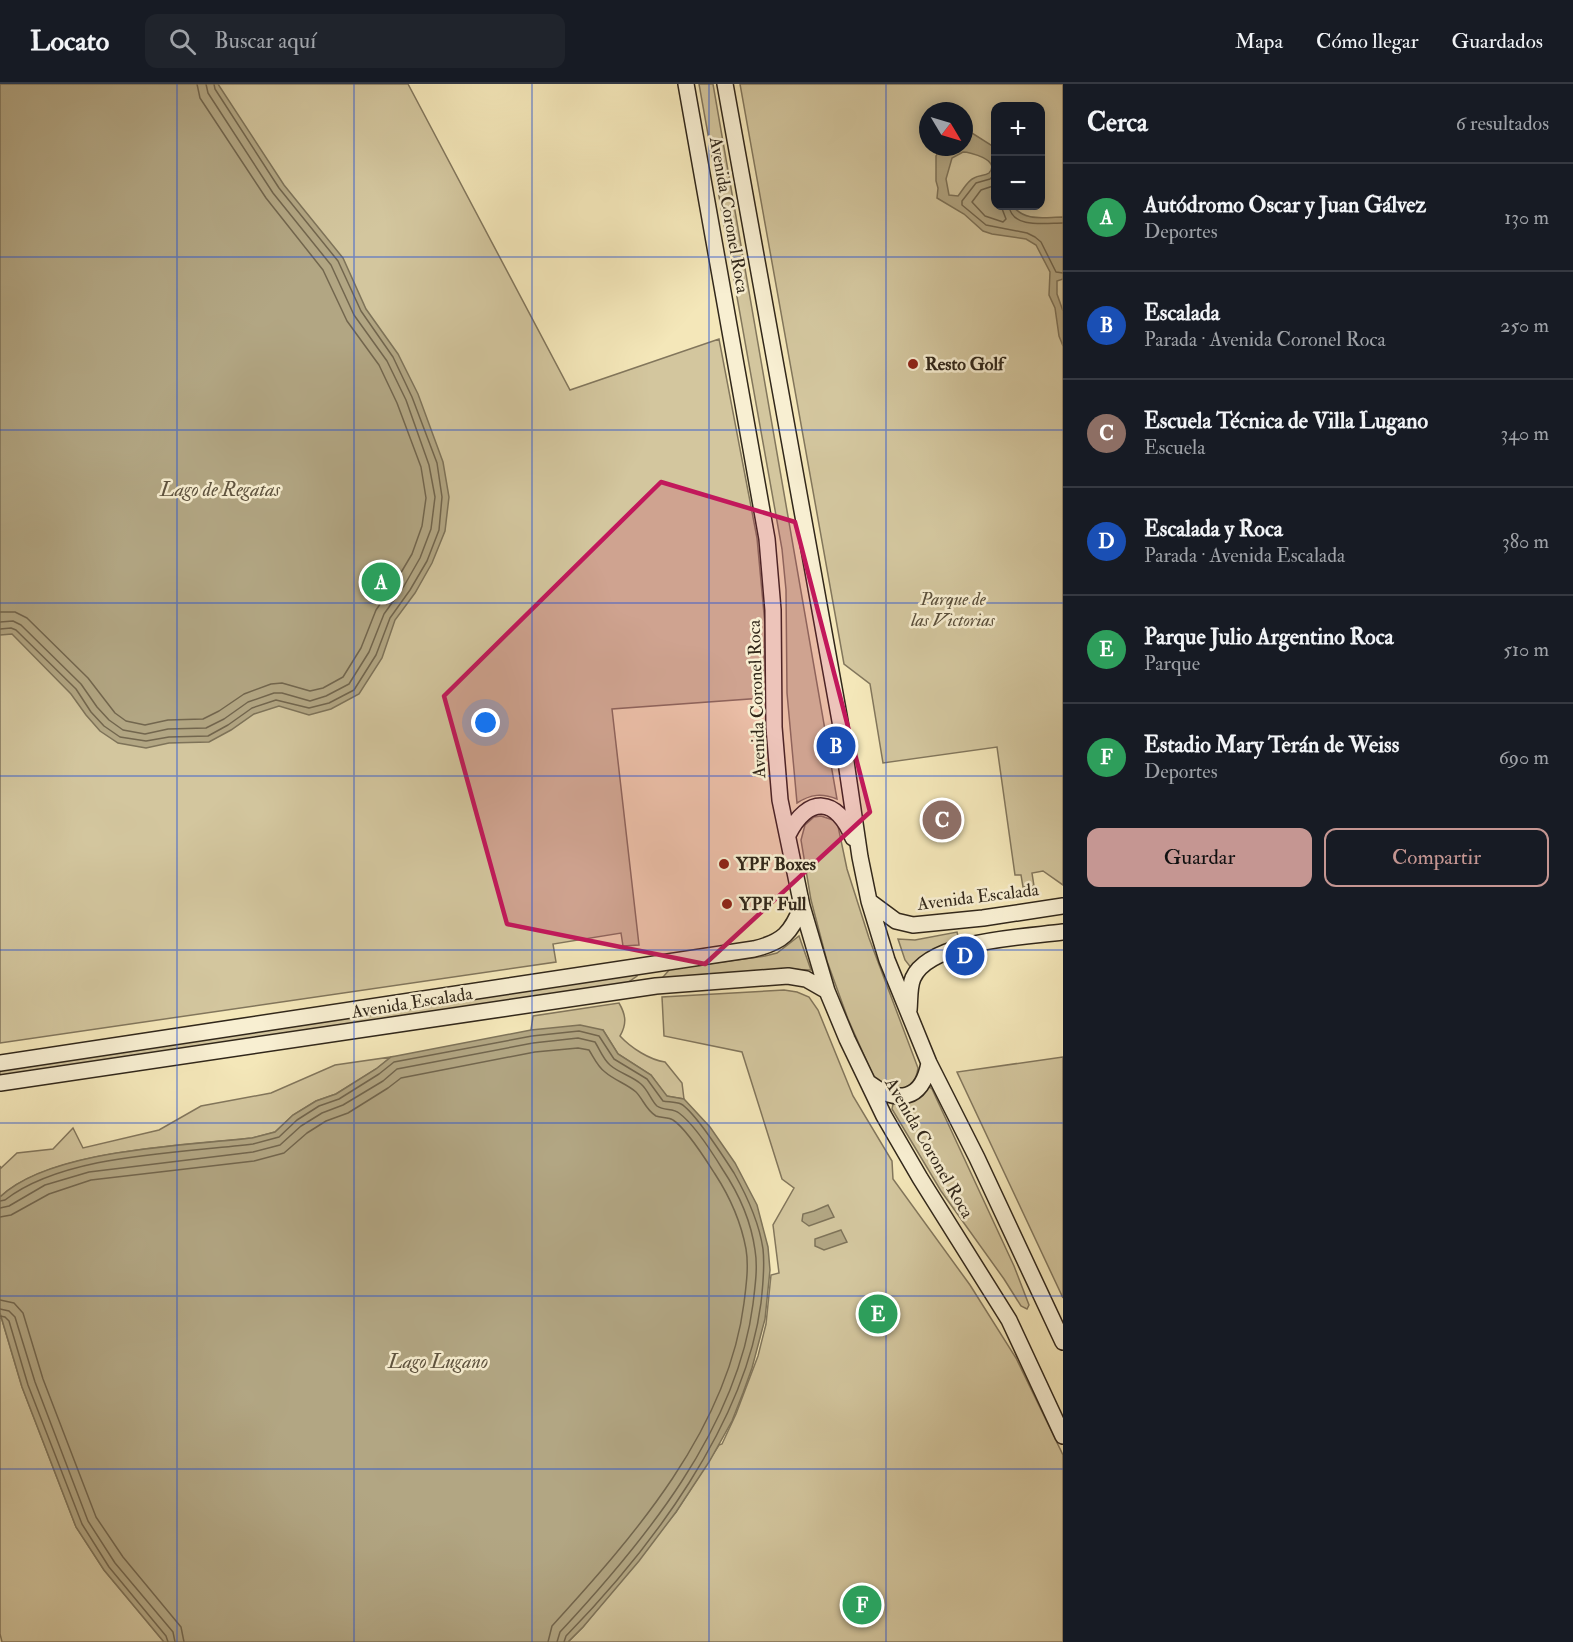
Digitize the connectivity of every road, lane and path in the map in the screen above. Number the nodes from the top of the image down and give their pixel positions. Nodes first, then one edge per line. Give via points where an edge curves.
1 (686, 84) edge
2 (726, 84) edge
3 (788, 835) junction
4 (860, 857) junction
5 (869, 901) junction
6 (802, 906) junction
7 (1063, 906) edge
8 (1034, 910) junction
9 (1016, 913) junction
10 (1063, 932) edge
11 (970, 945) junction
12 (654, 965) junction
13 (656, 986) junction
14 (827, 991) junction
15 (909, 1016) junction
16 (0, 1063) edge
17 (929, 1063) junction
18 (867, 1081) junction
19 (0, 1083) edge
20 (1063, 1342) edge
21 (1063, 1436) edge

1 - 3 main road, Avenida Coronel Roca via 766,539 773,610 775,756
2 - 4 main road, Avenida Coronel Roca via 840,721
3 - 4 main road via 810,807 827,806 844,819
3 - 6 main road, Avenida Coronel Roca
4 - 5 main road, Avenida Coronel Roca
5 - 9 main road, Avenida Escalada via 896,921 913,925
5 - 15 main road, Avenida Coronel Roca
6 - 12 main road, Avenida Escalada via 784,938 769,945
6 - 14 main road, Avenida Coronel Roca
7 - 8 main road, Avenida Escalada
8 - 9 main road, Avenida Escalada
8 - 11 main road via 1034,923 1028,928 986,936
9 - 11 main road via 1006,920 966,927 963,933
10 - 11 main road
11 - 15 main road via 939,954 921,968 912,979
12 - 13 main road
12 - 16 main road, Avenida Escalada
13 - 14 main road, Avenida Escalada via 788,976 806,979
13 - 19 main road, Avenida Escalada
14 - 18 main road, Avenida Coronel Roca
15 - 17 main road, Avenida Coronel Roca
17 - 18 main road via 927,1077 907,1096 888,1095
17 - 20 main road, Avenida Coronel Roca
18 - 21 main road, Avenida Coronel Roca via 900,1146 1009,1320

